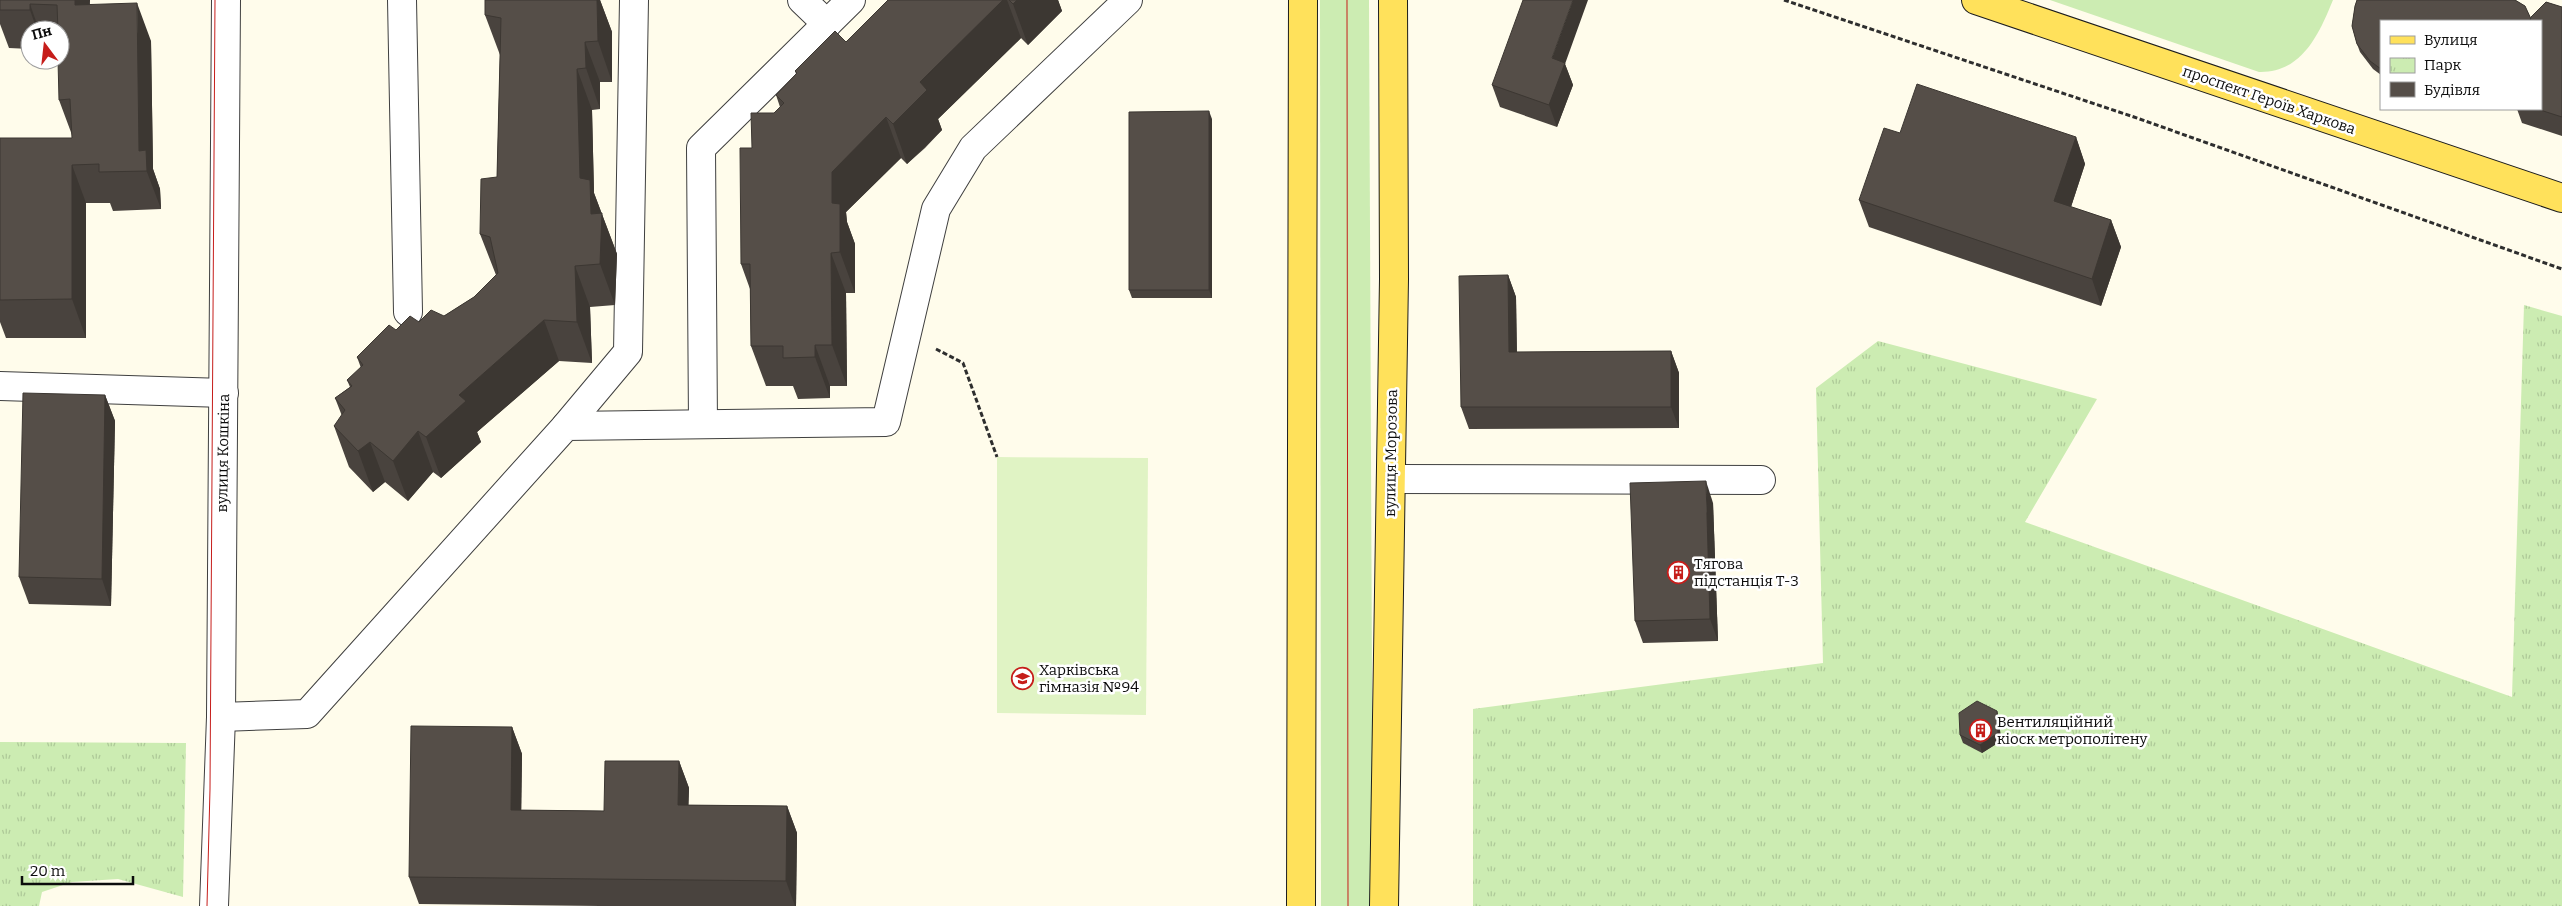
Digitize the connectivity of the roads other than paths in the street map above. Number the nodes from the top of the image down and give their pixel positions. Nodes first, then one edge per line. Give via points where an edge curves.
1 (226, 0) edge
2 (402, 0) edge
3 (634, 0) edge
4 (802, 0) edge
5 (851, 0) edge
6 (1128, 0) edge
7 (1303, 0) edge
8 (1393, 0) edge
9 (1976, 0) edge
10 (826, 24) junction
11 (2562, 198) edge
12 (408, 312) dead end
13 (0, 386) edge
14 (224, 393) junction
15 (703, 424) junction
16 (566, 426) junction
17 (1391, 479) junction
18 (1761, 480) dead end
19 (221, 717) junction
20 (214, 906) edge
21 (1300, 906) edge
22 (1384, 906) edge

1 - 14 street, вулиця Кошкіна
2 - 12 street
3 - 16 street via 628,352
4 - 10 street
5 - 10 street
6 - 15 street via 973,148 936,209 886,422
7 - 21 main road
8 - 17 main road, вулиця Морозова
9 - 11 main road, проспект Героїв Харкова
10 - 15 street via 701,148
13 - 14 street
14 - 19 street, вулиця Кошкіна
15 - 16 street
16 - 19 street via 307,714
17 - 18 street
17 - 22 main road, вулиця Морозова
19 - 20 street, вулиця Кошкіна

